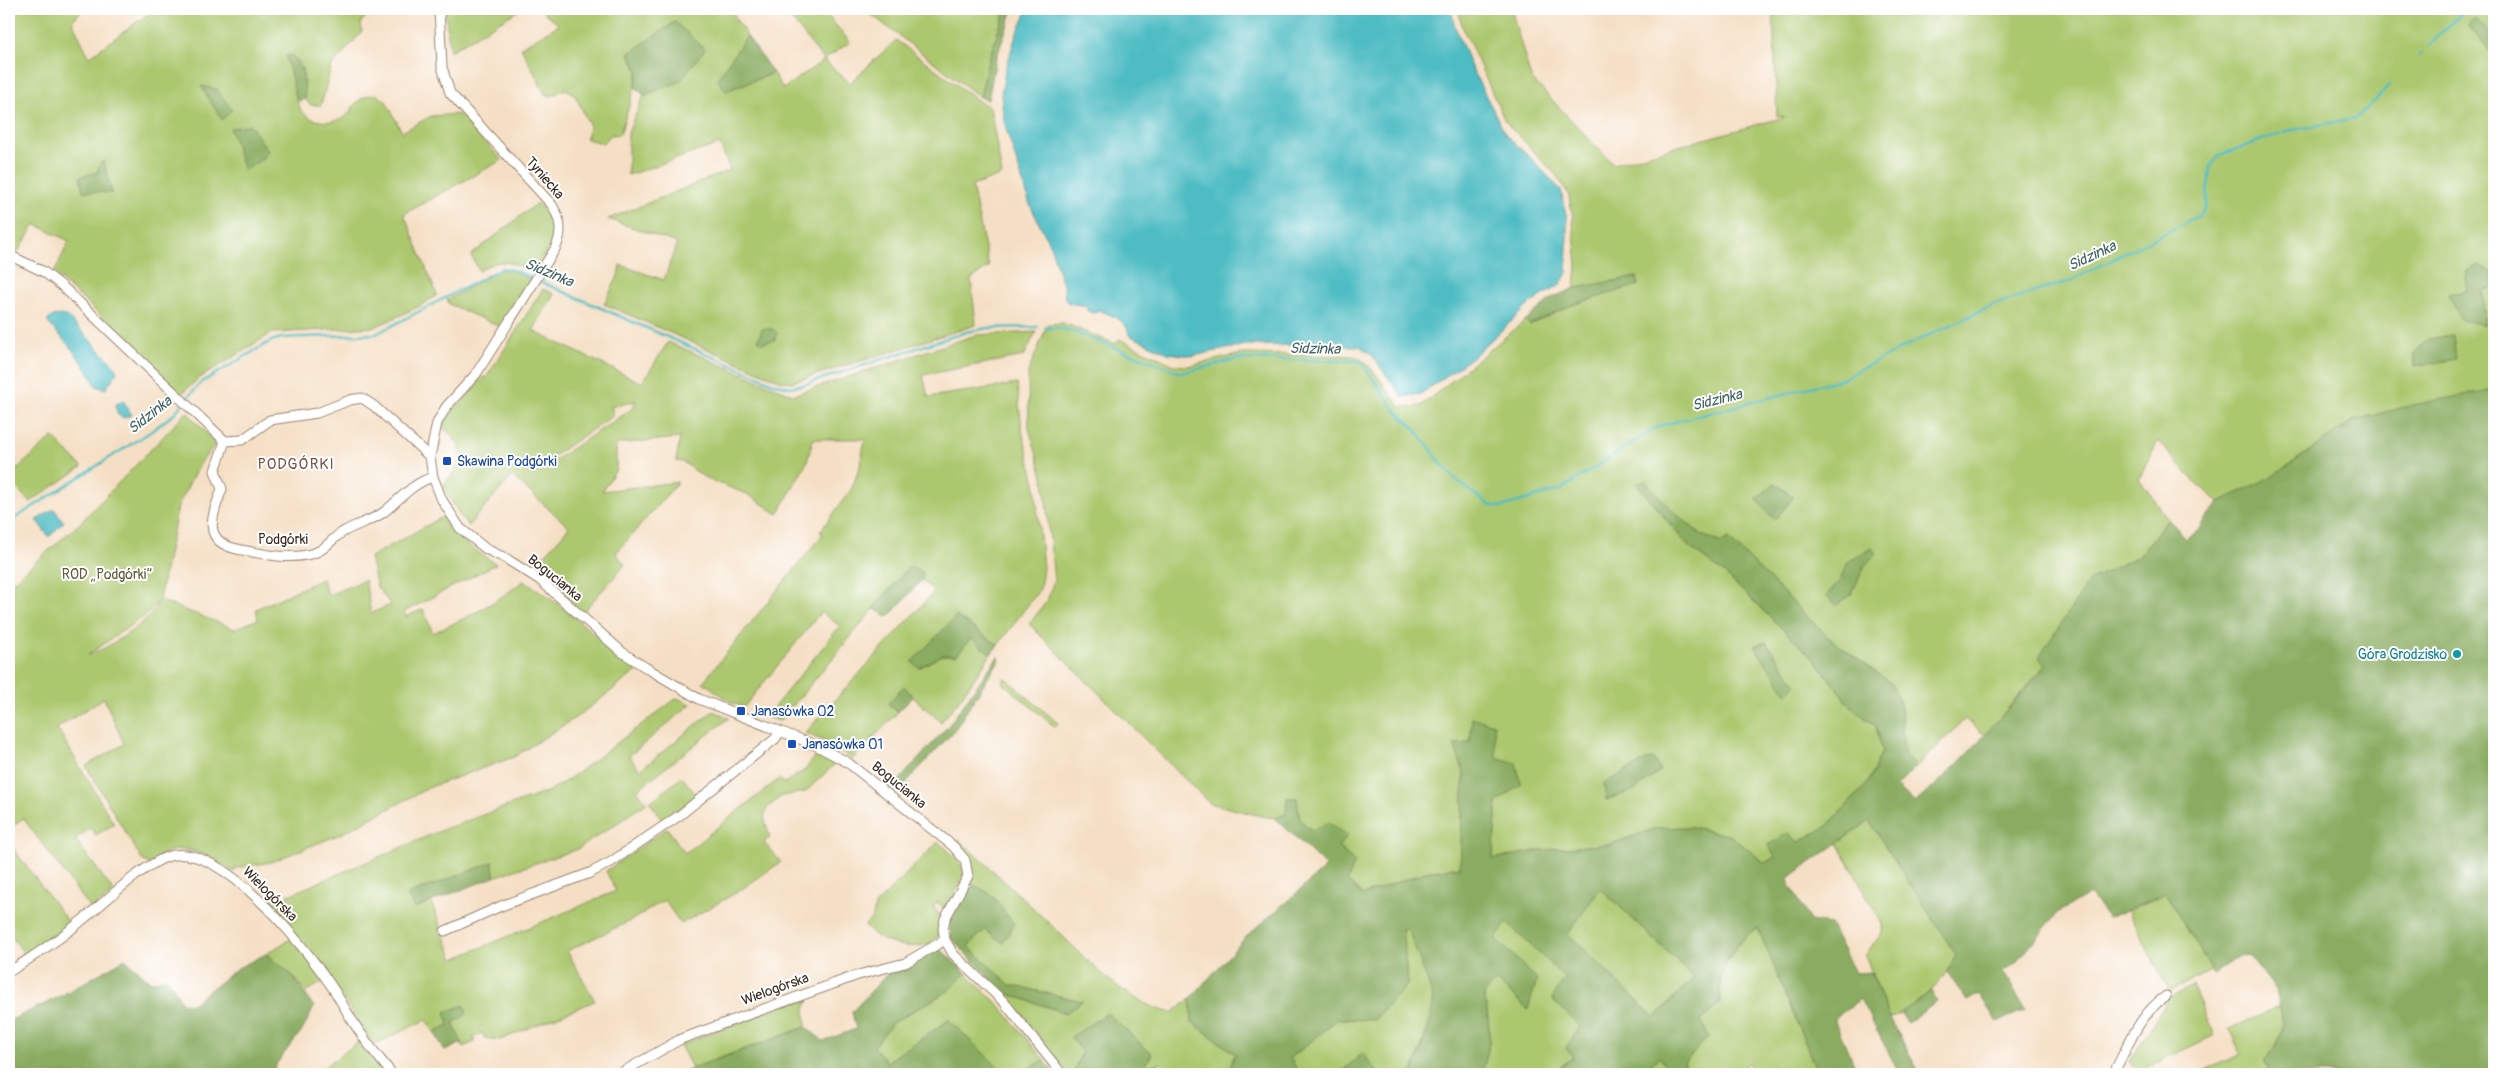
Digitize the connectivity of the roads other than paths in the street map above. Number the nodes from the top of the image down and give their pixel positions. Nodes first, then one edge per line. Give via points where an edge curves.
1 (439, 9) edge
2 (9, 255) edge
3 (225, 441) junction
4 (430, 457) junction
5 (433, 477) junction
6 (442, 500) joint
7 (780, 731) junction
8 (445, 932) dead end
9 (945, 940) junction
10 (9, 972) edge
11 (2166, 996) dead end
12 (392, 1074) edge
13 (619, 1074) edge
14 (1062, 1074) edge
15 (1148, 1074) edge
16 (1164, 1074) edge
17 (2113, 1074) edge

1 - 4 street, Tyniecka via 443,76 450,93 544,196 559,218 561,232 540,273 476,374 440,414
2 - 3 street via 44,272 62,286
3 - 4 street via 242,440 270,420 317,413 362,398
3 - 5 street, Podgórki via 215,471 222,489 211,520 214,536 227,547 257,554 307,556 321,550 342,532 383,513 420,480
4 - 5 street, Tyniecka
5 - 6 street, Tyniecka
6 - 7 street, Bogucianka via 460,528 471,538 540,580 630,657 699,699
7 - 8 street via 775,739 680,814 611,862
7 - 9 street, Bogucianka via 847,762 961,854 968,876 945,918
9 - 13 street, Wielogórska via 905,963 858,975 681,1038
9 - 14 street via 954,954 1004,1002
10 - 12 street, Wielogórska via 68,932 146,869 165,857 189,855 220,866 240,881 295,939 329,982 361,1034
11 - 17 street via 2142,1017
15 - 16 street

